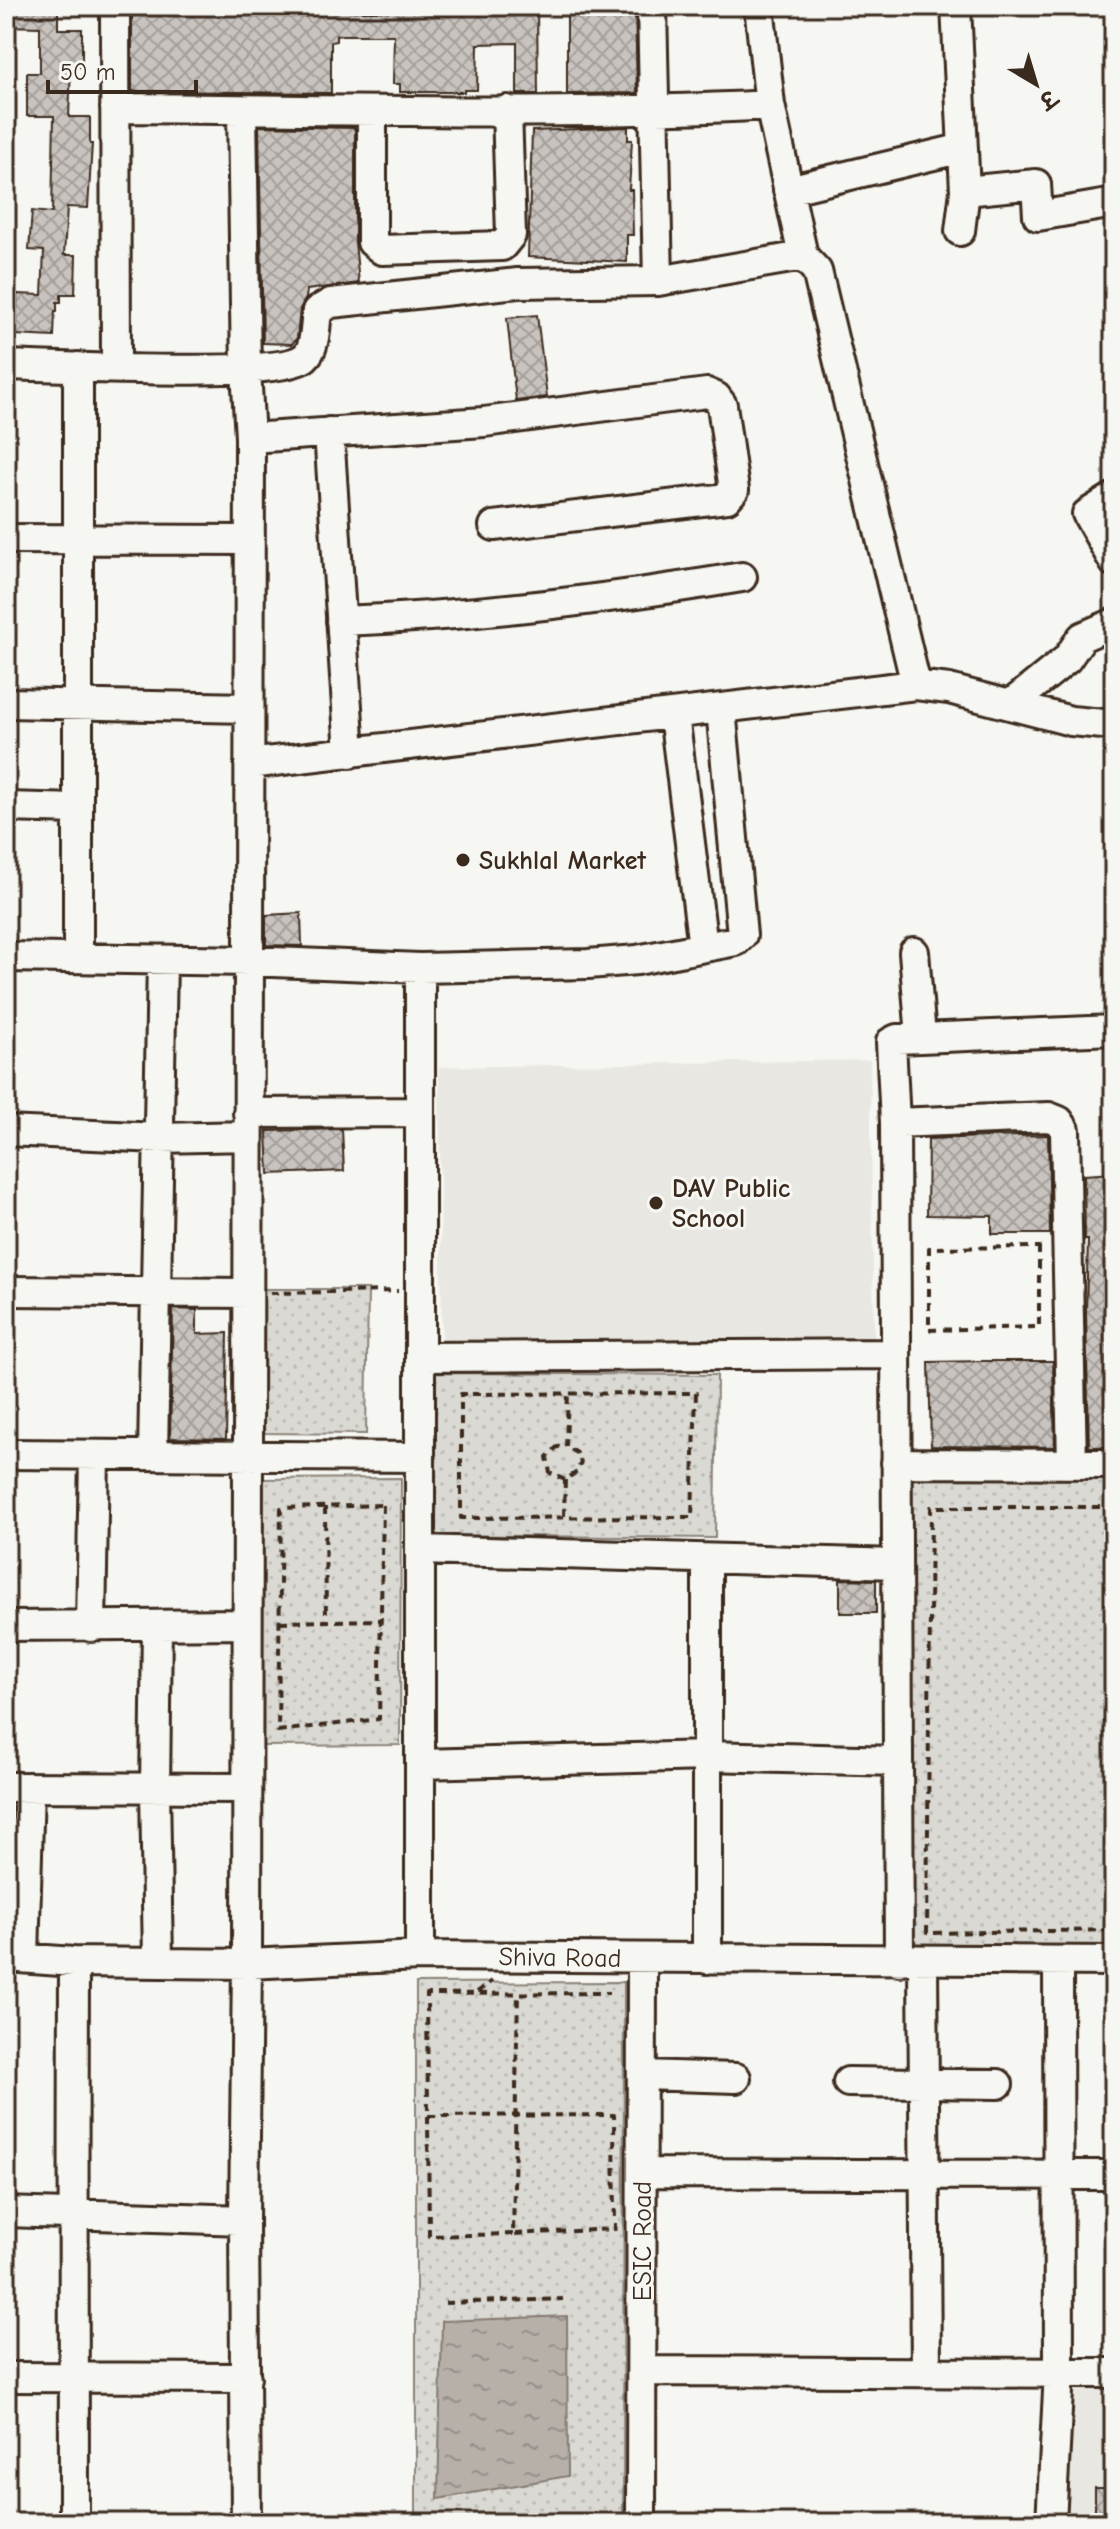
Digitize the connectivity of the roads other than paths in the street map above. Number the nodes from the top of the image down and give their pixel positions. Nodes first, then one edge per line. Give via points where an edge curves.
1 (115, 6) edge
2 (652, 6) edge
3 (759, 6) edge
4 (956, 6) edge
5 (770, 105) junction
6 (115, 108) junction
7 (507, 110) junction
8 (242, 111) junction
9 (655, 111) junction
10 (372, 112) junction
11 (963, 148) junction
12 (788, 190) junction
13 (965, 191) junction
14 (1114, 203) edge
15 (960, 231) dead end
16 (803, 256) junction
17 (658, 281) junction
18 (6, 365) edge
19 (78, 367) junction
20 (116, 368) junction
21 (246, 370) junction
22 (329, 432) junction
23 (250, 438) junction
24 (1114, 497) edge
25 (494, 526) dead end
26 (6, 539) edge
27 (78, 539) junction
28 (249, 540) junction
29 (1114, 562) edge
30 (742, 577) dead end
31 (341, 621) junction
32 (1114, 623) edge
33 (916, 685) junction
34 (6, 703) edge
35 (78, 704) junction
36 (1010, 705) junction
37 (249, 708) junction
38 (721, 709) junction
39 (674, 715) junction
40 (1114, 725) edge
41 (350, 753) junction
42 (249, 764) junction
43 (6, 807) edge
44 (78, 809) junction
45 (703, 947) junction
46 (914, 952) dead end
47 (6, 957) edge
48 (78, 958) junction
49 (162, 960) junction
50 (249, 961) junction
51 (420, 968) junction
52 (1114, 1030) edge
53 (921, 1037) junction
54 (420, 1112) junction
55 (895, 1123) junction
56 (248, 1124) junction
57 (6, 1131) edge
58 (159, 1138) junction
59 (6, 1291) edge
60 (157, 1292) junction
61 (248, 1293) junction
62 (896, 1354) junction
63 (420, 1357) junction
64 (6, 1454) edge
65 (94, 1455) junction
66 (153, 1455) junction
67 (248, 1456) junction
68 (420, 1457) junction
69 (896, 1463) junction
70 (1072, 1464) junction
71 (1114, 1464) edge
72 (420, 1550) junction
73 (707, 1559) junction
74 (897, 1564) junction
75 (247, 1624) junction
76 (157, 1625) junction
77 (6, 1626) edge
78 (91, 1627) junction
79 (707, 1756) junction
80 (898, 1761) junction
81 (420, 1764) junction
82 (18, 1787) edge
83 (247, 1788) junction
84 (155, 1789) junction
85 (420, 1956) junction
86 (15, 1957) edge
87 (642, 1958) junction
88 (707, 1959) junction
89 (158, 1961) junction
90 (911, 1961) junction
91 (1058, 1961) junction
92 (1114, 1961) edge
93 (74, 1962) junction
94 (247, 1964) junction
95 (642, 2075) junction
96 (736, 2078) dead end
97 (848, 2082) dead end
98 (924, 2084) junction
99 (998, 2084) dead end
100 (642, 2173) junction
101 (924, 2175) junction
102 (1058, 2175) junction
103 (1114, 2175) edge
104 (6, 2212) edge
105 (71, 2214) junction
106 (244, 2220) junction
107 (642, 2371) junction
108 (926, 2372) junction
109 (1059, 2372) junction
110 (1114, 2373) edge
111 (6, 2377) edge
112 (74, 2377) junction
113 (246, 2378) junction
114 (74, 2523) edge
115 (246, 2523) edge
116 (641, 2523) edge
117 (1051, 2523) edge

1 - 6 street
2 - 9 street
3 - 5 street
4 - 11 street
5 - 9 street
5 - 12 street
6 - 8 street
6 - 20 street
7 - 9 street
7 - 10 street
7 - 10 street via 511,235 502,246 382,250 372,242
8 - 10 street
8 - 21 street
9 - 17 street
11 - 12 street
11 - 13 street
12 - 16 street
13 - 14 street via 1036,184 1038,216
13 - 15 street
16 - 17 street
16 - 33 street via 817,271
17 - 21 street via 518,283 331,303 317,311 306,357
18 - 19 street
19 - 20 street
19 - 27 street
20 - 21 street
21 - 23 street
22 - 23 street
22 - 25 street via 484,422 707,393 722,405 734,490 727,498
22 - 31 street
23 - 28 street
24 - 29 street via 1087,514
26 - 27 street
27 - 28 street
27 - 35 street
28 - 37 street
30 - 31 street via 422,618
31 - 41 street
32 - 36 street via 1082,637 1067,659
33 - 36 street
33 - 38 street
34 - 35 street
35 - 37 street
35 - 44 street
36 - 40 street via 1071,721
37 - 42 street
38 - 39 street
38 - 45 street via 742,935
39 - 41 street
39 - 45 street
41 - 42 street
42 - 50 street
43 - 44 street
44 - 48 street
45 - 51 street via 588,964
46 - 53 street
47 - 48 street
48 - 49 street
49 - 50 street
49 - 58 street
50 - 51 street
50 - 56 street
51 - 54 street
52 - 53 street
53 - 55 street via 891,1042
54 - 56 street
54 - 63 street
55 - 62 street
55 - 70 street via 1049,1117 1065,1130
56 - 58 street
56 - 61 street
57 - 58 street
58 - 60 street
59 - 60 street
60 - 61 street
60 - 66 street
61 - 67 street
62 - 63 street
62 - 69 street
63 - 68 street
64 - 65 street
65 - 66 street
65 - 78 street
66 - 67 street
67 - 68 street
67 - 75 street
68 - 72 street
69 - 70 street
69 - 74 street
70 - 71 street
72 - 73 street
72 - 81 street
73 - 74 street
73 - 79 street
74 - 80 street
75 - 76 street
75 - 83 street
76 - 78 street
76 - 84 street
77 - 78 street
79 - 80 street
79 - 81 street
79 - 88 street
80 - 90 street
81 - 85 street
82 - 84 street
82 - 86 street
83 - 84 street
83 - 94 street
84 - 89 street
85 - 87 street, Shiva Road
85 - 94 street, Shiva Road
86 - 93 street, Shiva Road
87 - 88 street, Shiva Road
87 - 95 street, ESIC Road
88 - 90 street, Shiva Road
89 - 93 street, Shiva Road
89 - 94 street, Shiva Road
90 - 91 street, Shiva Road
90 - 98 street
91 - 92 street, Shiva Road
91 - 102 street
93 - 105 street
94 - 106 street
95 - 96 street
95 - 100 street, ESIC Road
97 - 98 street
98 - 99 street
98 - 101 street
100 - 101 street
100 - 107 street, ESIC Road
101 - 102 street
101 - 108 street
102 - 103 street
102 - 109 street
104 - 105 street
105 - 106 street
105 - 112 street
106 - 113 street
107 - 108 street
107 - 116 street, ESIC Road
108 - 109 street
109 - 110 street
109 - 117 street
111 - 112 street
112 - 113 street
112 - 114 street
113 - 115 street

